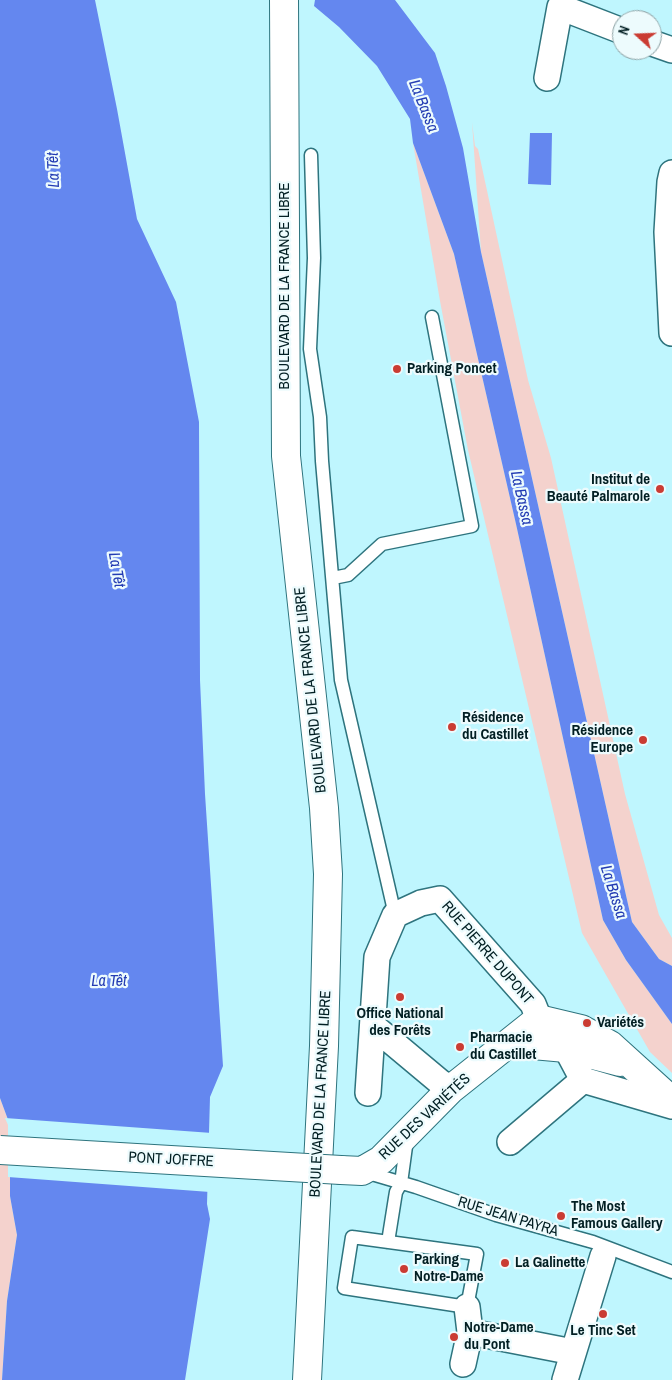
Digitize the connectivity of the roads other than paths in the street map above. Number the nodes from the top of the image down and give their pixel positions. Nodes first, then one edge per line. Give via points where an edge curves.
1 (284, 0) edge
2 (612, 27) edge
3 (546, 78) dead end
4 (311, 155) dead end
5 (672, 173) edge
6 (432, 317) dead end
7 (672, 332) edge
8 (333, 578) junction
9 (396, 915) junction
10 (539, 1019) junction
11 (373, 1026) junction
12 (511, 1043) junction
13 (566, 1048) junction
14 (632, 1065) junction
15 (583, 1080) junction
16 (451, 1090) junction
17 (368, 1093) dead end
18 (672, 1101) edge
19 (672, 1106) edge
20 (408, 1134) junction
21 (510, 1142) dead end
22 (0, 1150) edge
23 (368, 1171) junction
24 (398, 1188) junction
25 (388, 1242) junction
26 (602, 1256) dead end
27 (672, 1272) edge
28 (467, 1306) junction
29 (470, 1332) junction
30 (573, 1352) junction
31 (463, 1364) dead end
32 (307, 1380) edge
33 (565, 1380) edge

1 - 32 main road, BOULEVARD DE LA FRANCE LIBRE via 286,456 324,808 328,874 324,1046
2 - 3 street via 560,7
4 - 8 lane via 314,258 310,349 320,418
5 - 7 street via 667,232
6 - 8 lane via 472,526 382,544 348,575
8 - 9 lane via 341,680
9 - 10 street, RUE PIERRE DUPONT via 421,903 440,899 533,1004
9 - 11 street via 377,957
10 - 12 main road, RUE DES VARIÉTÉS
10 - 14 main road via 581,1029 610,1045
11 - 16 street
11 - 17 street
12 - 13 main road
12 - 16 main road, RUE DES VARIÉTÉS
13 - 14 main road
13 - 15 street
14 - 18 main road
15 - 19 street
15 - 21 street
16 - 20 main road, RUE DES VARIÉTÉS
20 - 23 main road, RUE DES VARIÉTÉS
20 - 24 lane
22 - 23 main road, PONT JOFFRE, bridge
23 - 24 lane, RUE JEAN PAYRA
24 - 25 lane
24 - 27 lane, RUE JEAN PAYRA via 593,1242
25 - 28 lane via 477,1254
25 - 28 lane via 352,1237 344,1288
26 - 30 street
28 - 29 street
29 - 30 street
29 - 31 street
30 - 33 street

